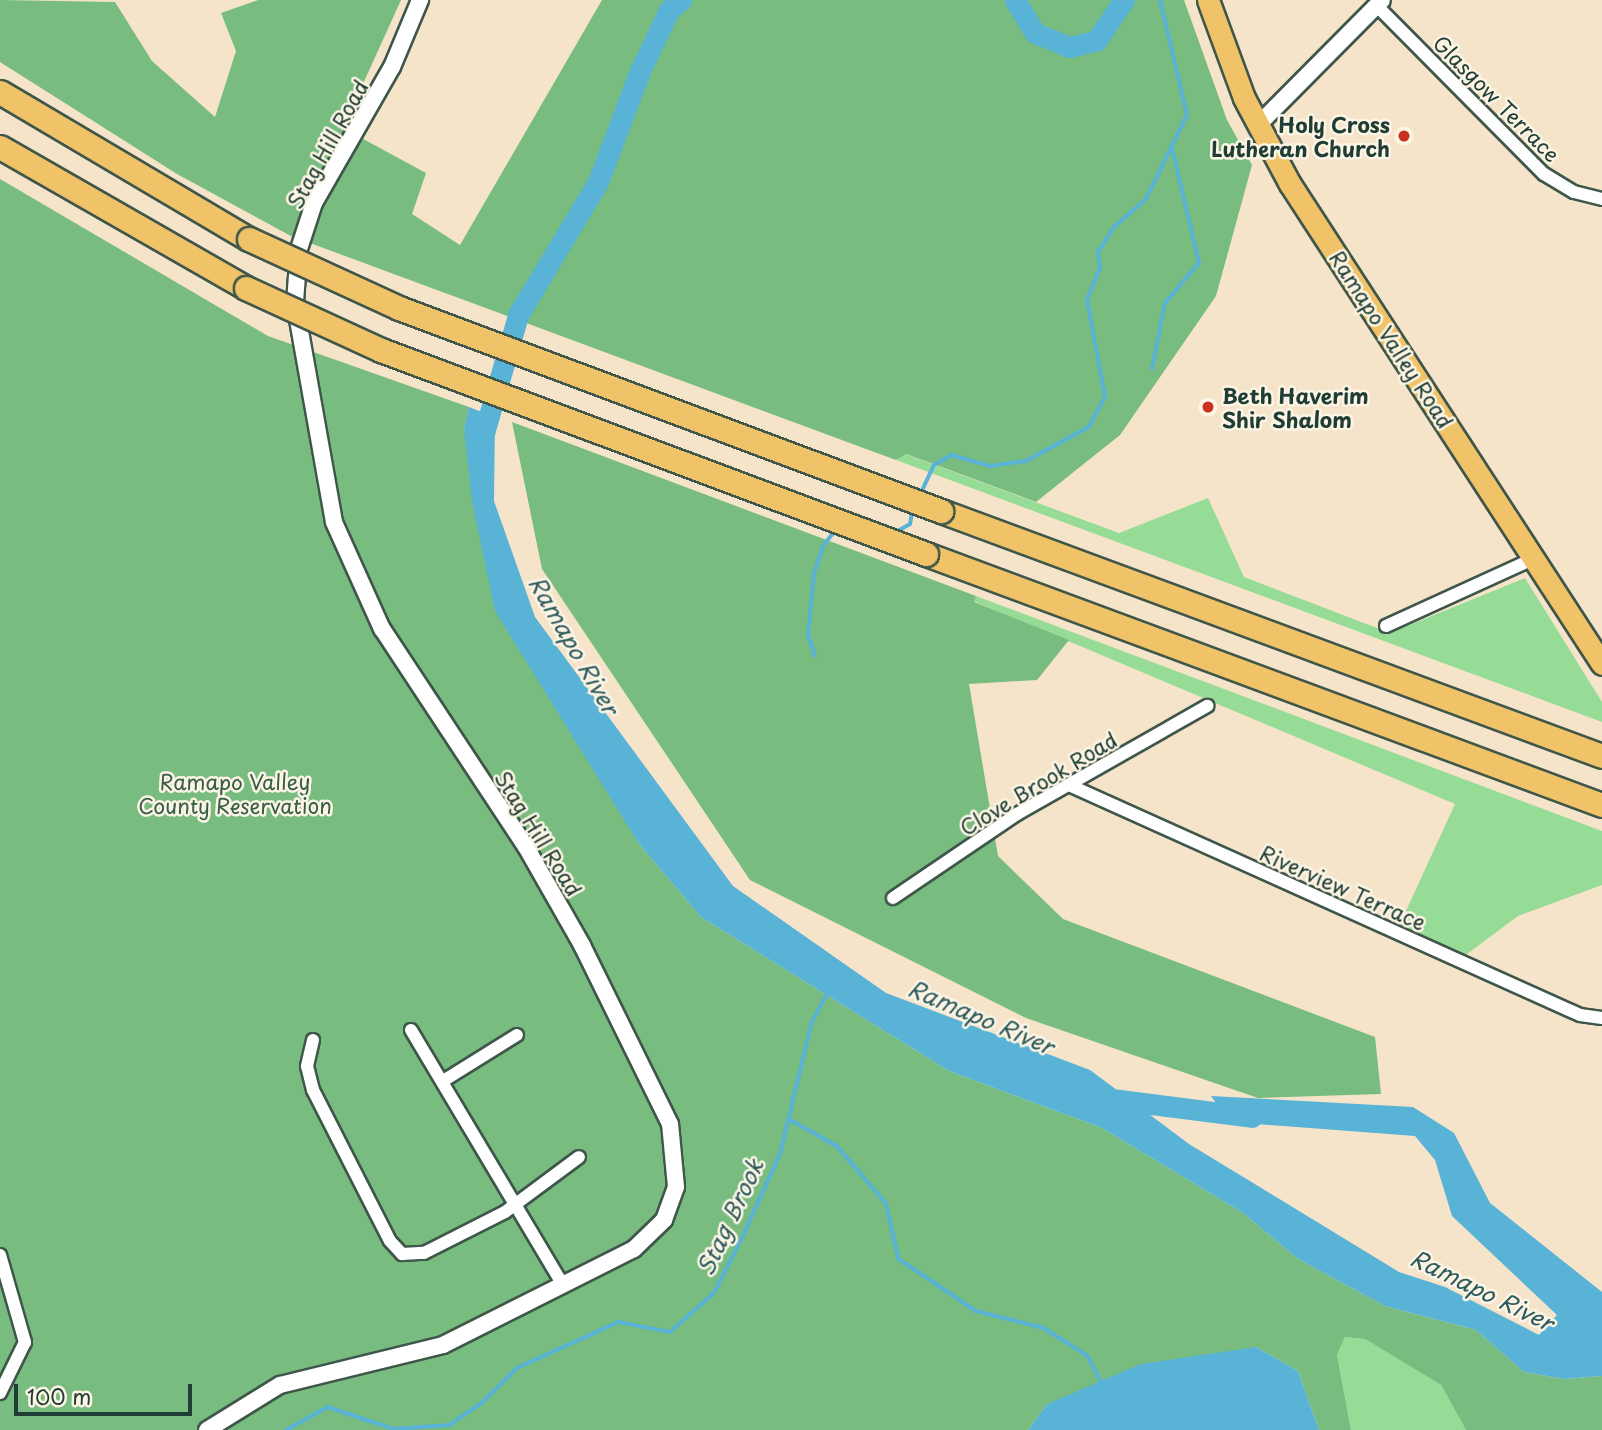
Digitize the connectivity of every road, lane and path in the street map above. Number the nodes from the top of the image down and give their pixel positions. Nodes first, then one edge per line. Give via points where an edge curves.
1 (420, 0) edge
2 (1208, 0) edge
3 (1380, 3) edge
4 (0, 84) edge
5 (0, 92) edge
6 (1257, 125) junction
7 (67, 135) junction
8 (0, 147) edge
9 (1602, 199) edge
10 (1533, 559) junction
11 (1386, 626) dead end
12 (1602, 664) edge
13 (1207, 706) dead end
14 (1602, 756) edge
15 (1069, 785) junction
16 (1602, 805) edge
17 (893, 898) dead end
18 (1602, 1018) edge
19 (411, 1030) dead end
20 (517, 1035) dead end
21 (313, 1040) dead end
22 (443, 1081) junction
23 (579, 1157) dead end
24 (518, 1203) junction
25 (0, 1255) edge
26 (562, 1283) junction
27 (0, 1393) edge
28 (207, 1430) edge

1 - 26 street, Stag Hill Road via 392,68 314,203 299,249 295,302 334,522 352,571 382,629 539,869 674,1138 676,1187 654,1234
2 - 6 main road, Ramapo Valley Road
3 - 6 street
3 - 9 street, Glasgow Terrace via 1544,174
4 - 7 highway
5 - 7 highway
6 - 10 main road, Ramapo Valley Road
7 - 14 highway, bridge via 249,239 399,308
8 - 16 highway, bridge via 246,288 382,351
10 - 11 street
10 - 12 main road, Ramapo Valley Road
13 - 15 street, Clove Brook Road
15 - 17 street, Clove Brook Road
15 - 18 street, Riverview Terrace via 1580,1016
19 - 22 street
20 - 22 street
21 - 24 street via 307,1066 313,1090 397,1251 424,1253
22 - 24 street
23 - 24 street
24 - 26 street
25 - 27 street via 25,1342
26 - 28 street, Stag Hill Road via 443,1345 280,1385

